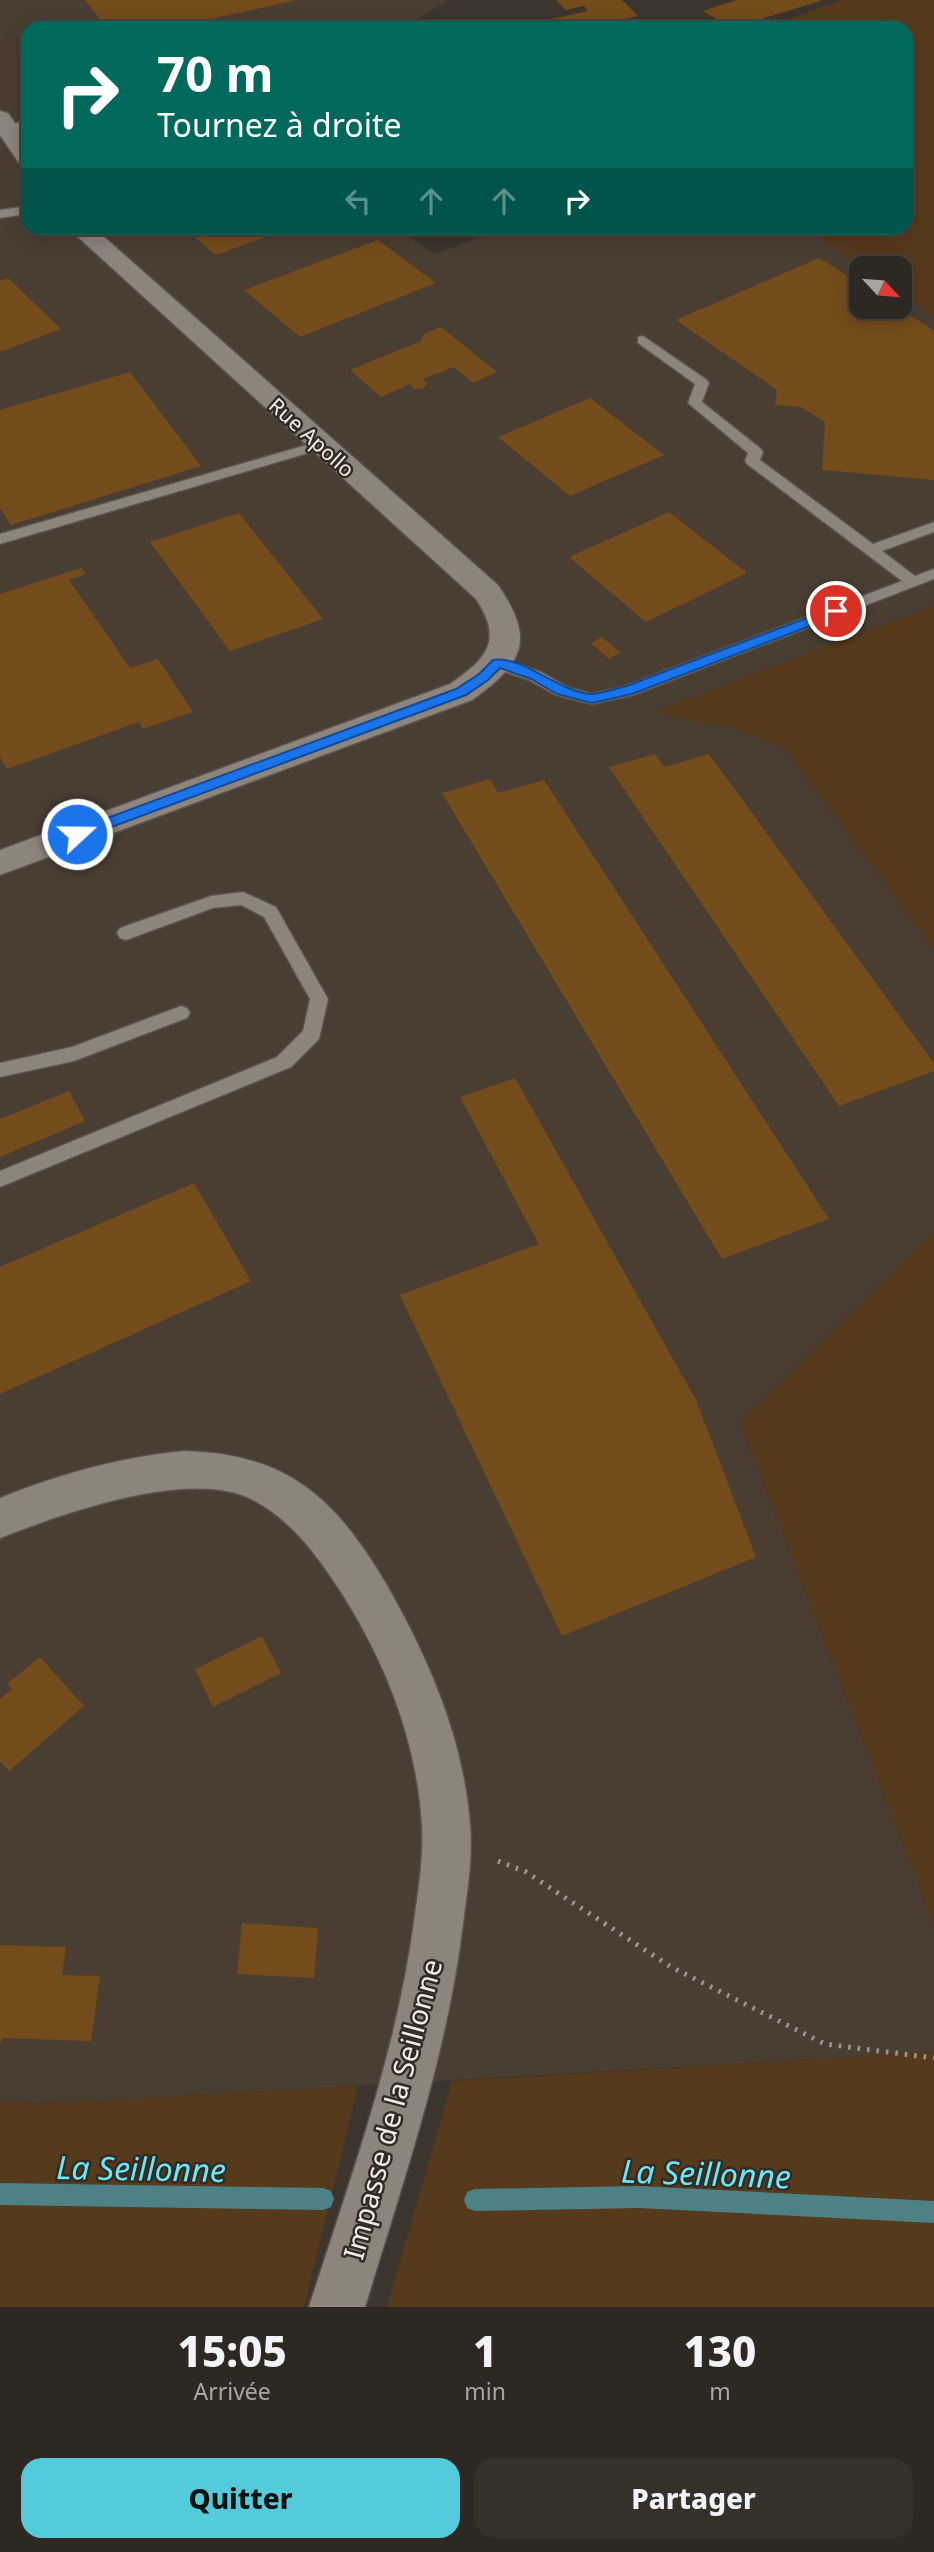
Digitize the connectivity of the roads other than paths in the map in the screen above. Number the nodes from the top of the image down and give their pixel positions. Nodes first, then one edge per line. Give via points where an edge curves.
1 (12, 123) edge
2 (21, 143) edge
3 (21, 211) edge
4 (0, 214) edge
5 (88, 235) edge
6 (643, 340) dead end
7 (320, 444) junction
8 (934, 527) edge
9 (0, 539) edge
10 (871, 550) junction
11 (934, 574) edge
12 (913, 582) junction
13 (497, 663) junction
14 (0, 863) edge
15 (126, 933) dead end
16 (181, 1013) dead end
17 (0, 1070) edge
18 (0, 1180) edge
19 (0, 1518) edge
20 (337, 2307) edge

1 - 2 street
3 - 4 lane
5 - 7 street, Rue Apollo
6 - 10 lane via 702,383 695,403 756,452 752,461
7 - 9 lane
7 - 13 street, Rue Apollo via 487,592 503,612 508,635
8 - 10 lane
10 - 12 lane
11 - 12 lane
12 - 13 lane via 627,691 592,699
13 - 14 street via 461,692
15 - 18 lane via 211,902 243,898 270,912 318,999 312,1034 284,1062
16 - 17 lane via 74,1054
19 - 20 street, Impasse de la Seillonne via 95,1485 168,1473 210,1472 247,1478 289,1499 319,1525 351,1569 392,1641 422,1708 437,1765 447,1840 438,1942 417,2042

